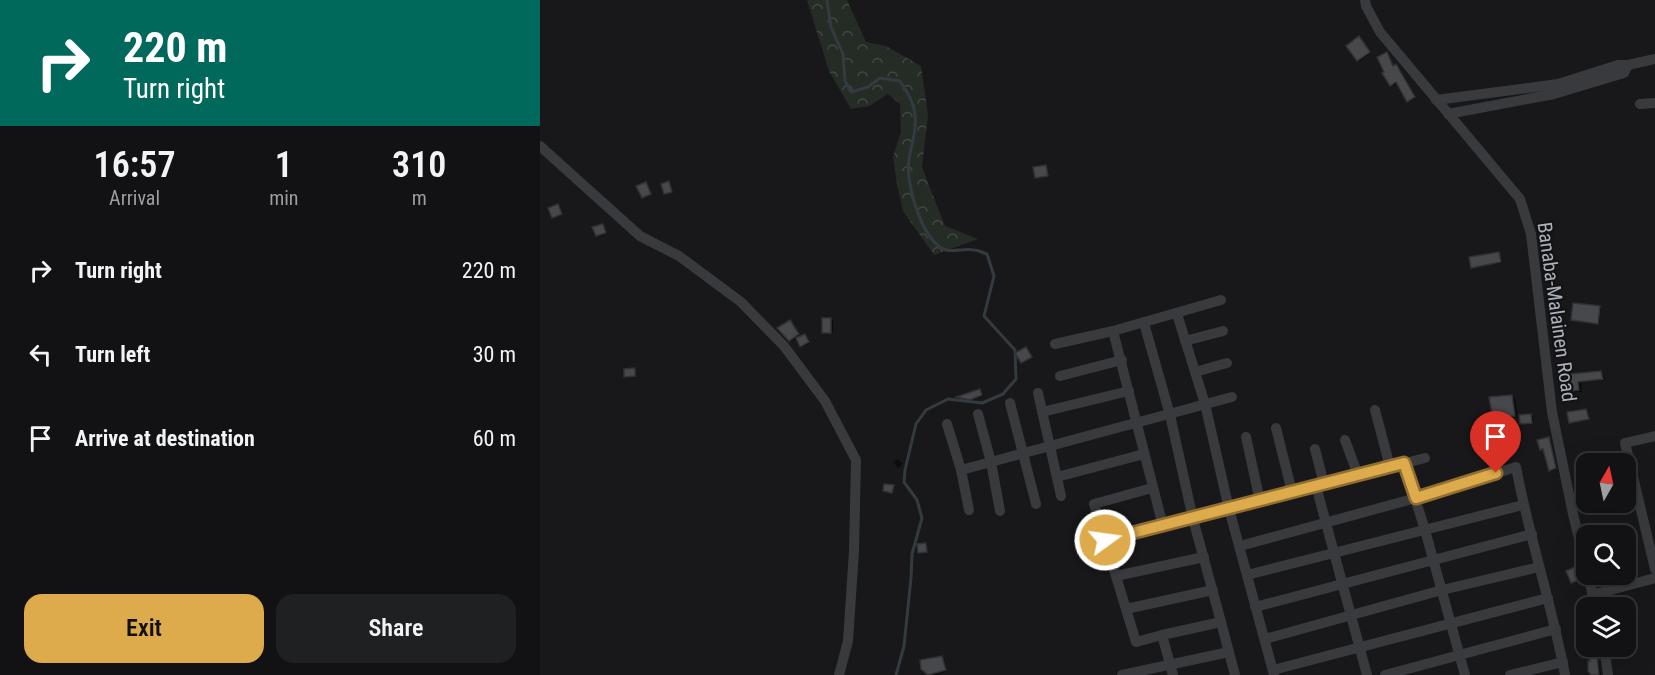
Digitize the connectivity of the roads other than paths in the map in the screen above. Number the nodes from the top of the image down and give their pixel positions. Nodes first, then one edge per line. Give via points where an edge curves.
1 (1365, 0) edge
2 (1655, 59) edge
3 (1629, 66) junction
4 (1436, 100) junction
5 (1640, 104) dead end
6 (1655, 105) edge
7 (1448, 114) junction
8 (540, 146) edge
9 (1221, 300) dead end
10 (1177, 314) junction
11 (1144, 323) junction
12 (1113, 331) junction
13 (1223, 331) dead end
14 (1185, 341) junction
15 (1055, 344) dead end
16 (1122, 360) junction
17 (1227, 363) dead end
18 (1195, 372) junction
19 (1060, 376) dead end
20 (1129, 391) junction
21 (1038, 393) dead end
22 (1232, 397) dead end
23 (1010, 403) dead end
24 (1205, 404) junction
25 (1375, 410) dead end
26 (1042, 412) junction
27 (978, 414) dead end
28 (1170, 415) junction
29 (947, 424) dead end
30 (1135, 424) junction
31 (1276, 428) dead end
32 (1655, 436) edge
33 (1246, 437) dead end
34 (1345, 440) dead end
35 (1050, 447) junction
36 (1315, 448) dead end
37 (1022, 454) junction
38 (1144, 454) junction
39 (1425, 458) dead end
40 (991, 462) junction
41 (1404, 463) junction
42 (1390, 467) junction
43 (961, 470) junction
44 (1358, 475) junction
45 (1057, 477) junction
46 (1320, 485) junction
47 (1152, 488) junction
48 (1292, 492) junction
49 (1061, 496) dead end
50 (1416, 498) junction
51 (1260, 501) junction
52 (1036, 504) dead end
53 (1523, 505) junction
54 (1229, 509) junction
55 (969, 510) dead end
56 (1000, 510) dead end
57 (1192, 519) junction
58 (1325, 523) junction
59 (1163, 526) junction
60 (1425, 530) junction
61 (1532, 534) junction
62 (1105, 540) junction
63 (1240, 546) junction
64 (1336, 554) junction
65 (1204, 557) junction
66 (1434, 561) junction
67 (1539, 567) junction
68 (1655, 569) edge
69 (1246, 575) junction
70 (1116, 576) junction
71 (1655, 578) edge
72 (1342, 584) junction
73 (1213, 590) junction
74 (1442, 590) junction
75 (1592, 596) joint
76 (1548, 598) junction
77 (1255, 607) junction
78 (1126, 609) junction
79 (1351, 615) junction
80 (1221, 622) junction
81 (1451, 624) junction
82 (1556, 630) junction
83 (1162, 635) junction
84 (1265, 639) junction
85 (1359, 646) junction
86 (1229, 652) junction
87 (1460, 657) junction
88 (1606, 657) edge
89 (1563, 662) junction
90 (1171, 670) edge
91 (1273, 672) edge
92 (1137, 673) edge
93 (839, 675) edge
94 (1122, 675) edge
95 (1235, 675) edge
96 (1367, 675) edge
97 (1385, 675) edge
98 (1465, 675) edge
99 (1510, 675) edge
100 (1565, 675) edge
101 (1608, 675) edge

1 - 4 street, Banaba-Malainen Road via 1380,32
2 - 3 street
3 - 4 street via 1618,65 1558,84
3 - 7 street via 1624,73 1554,94
4 - 7 street, Banaba-Malainen Road
5 - 6 street
7 - 75 street, Banaba-Malainen Road via 1520,199 1527,219 1552,412
8 - 93 street via 640,236 679,256 741,302 784,346 825,401 856,460 848,641
9 - 10 street
10 - 11 street
10 - 14 street
11 - 12 street
11 - 28 street
12 - 15 street
12 - 16 street
13 - 14 street
14 - 18 street
16 - 19 street
16 - 20 street
17 - 18 street
18 - 24 street
20 - 26 street
20 - 30 street
21 - 26 street
22 - 24 street
23 - 37 street
24 - 28 street
24 - 54 street
25 - 42 street
26 - 35 street
27 - 40 street
28 - 30 street
28 - 57 street
29 - 43 street
30 - 35 street
30 - 38 street
31 - 48 street
32 - 68 street via 1625,443
33 - 51 street
34 - 44 street
35 - 37 street
35 - 45 street
36 - 46 street
37 - 40 street
37 - 52 street
38 - 45 street
38 - 47 street
39 - 41 street
40 - 43 street
40 - 56 street
41 - 42 street
41 - 50 street
42 - 44 street
43 - 55 street
44 - 46 street
45 - 49 street
46 - 48 street
46 - 58 street
47 - 59 street
47 - 62 street via 1094,504
48 - 51 street
50 - 53 street via 1516,467
50 - 58 street
50 - 60 street
51 - 54 street
53 - 60 street
53 - 61 street
54 - 57 street
54 - 63 street
57 - 59 street
57 - 65 street
58 - 63 street
58 - 64 street
59 - 62 street
60 - 64 street
60 - 66 street
61 - 66 street
61 - 67 street
62 - 70 street
63 - 69 street
64 - 69 street
64 - 72 street
65 - 70 street
65 - 73 street
66 - 72 street
66 - 74 street
67 - 74 street
67 - 76 street
69 - 77 street
70 - 78 street
71 - 75 street
72 - 77 street
72 - 79 street
73 - 78 street
73 - 80 street
74 - 79 street
74 - 81 street
76 - 81 street
76 - 82 street
77 - 84 street
78 - 83 street via 1136,642
79 - 84 street
79 - 85 street
80 - 83 street
80 - 86 street
81 - 85 street
81 - 87 street
82 - 87 street
82 - 89 street
83 - 90 street
84 - 91 street
85 - 91 street
85 - 96 street
86 - 90 street
86 - 95 street
87 - 97 street
87 - 98 street
88 - 101 street
89 - 99 street
89 - 100 street
90 - 92 street
92 - 94 street

